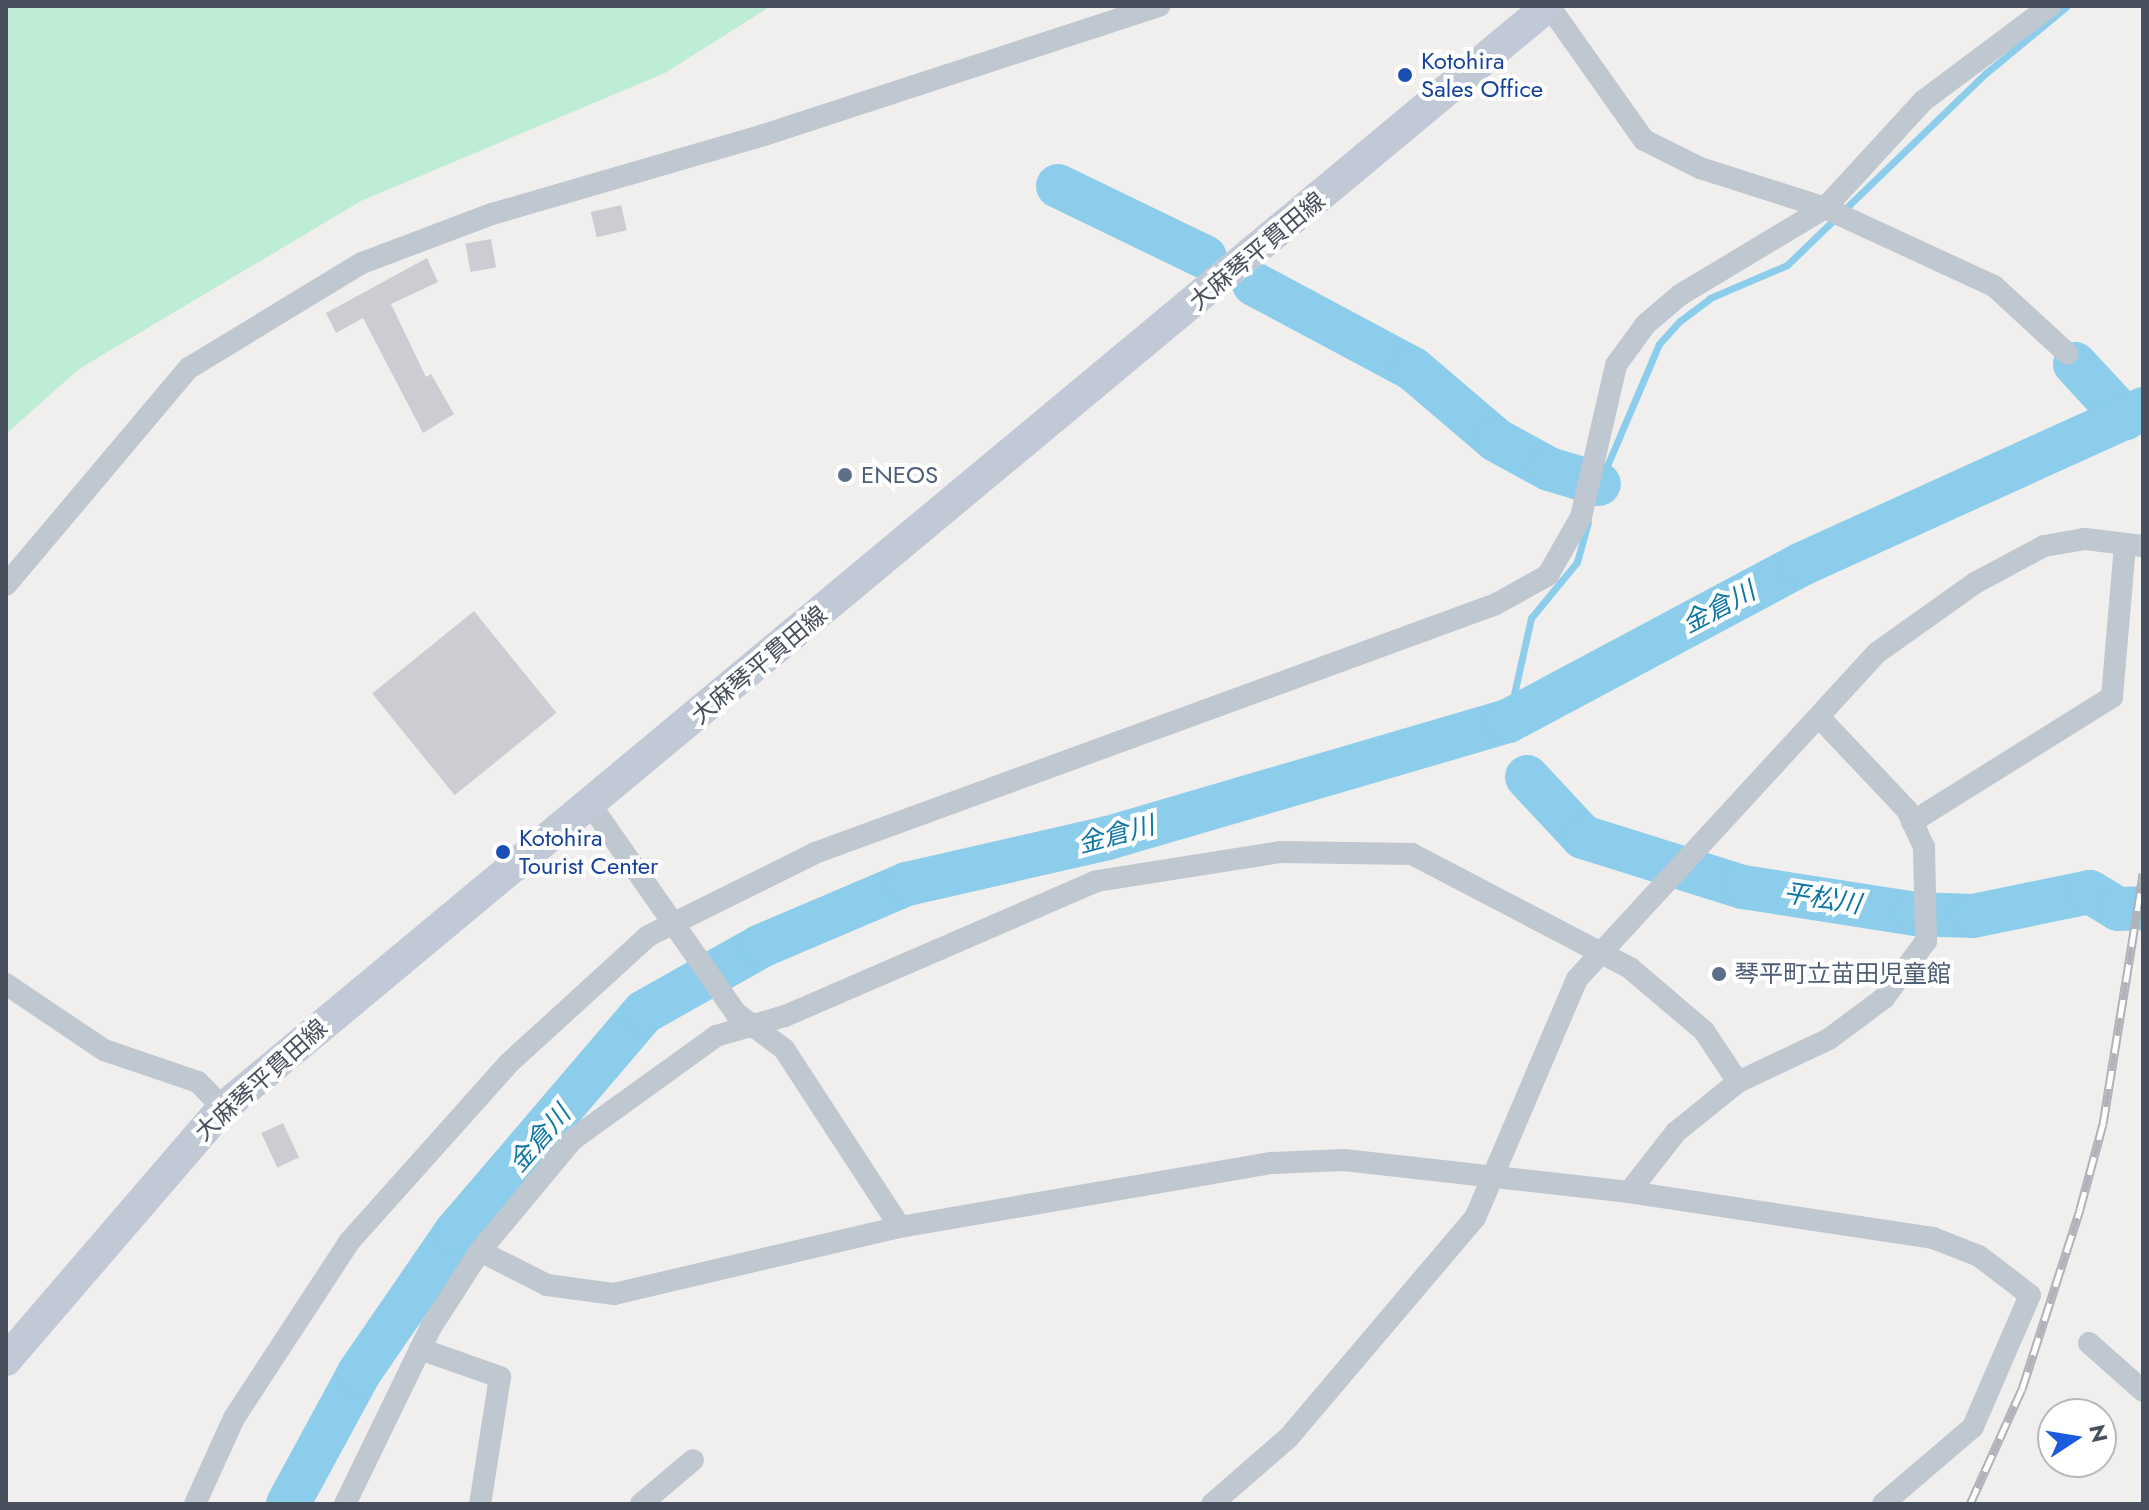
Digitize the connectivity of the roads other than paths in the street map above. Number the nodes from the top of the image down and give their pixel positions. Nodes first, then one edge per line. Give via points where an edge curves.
1 (1159, 6) edge
2 (1548, 6) edge
3 (2050, 6) edge
4 (1825, 208) junction
5 (2068, 354) dead end
6 (2134, 546) edge
7 (6, 585) edge
8 (1820, 718) junction
9 (590, 804) junction
10 (1912, 822) junction
11 (678, 928) junction
12 (1605, 950) junction
13 (6, 984) edge
14 (742, 1019) junction
15 (1738, 1082) junction
16 (223, 1108) junction
17 (1497, 1177) junction
18 (1629, 1192) junction
19 (900, 1227) junction
20 (480, 1251) junction
21 (2089, 1343) dead end
22 (420, 1349) junction
23 (6, 1360) edge
24 (2143, 1391) edge
25 (693, 1460) dead end
26 (195, 1504) edge
27 (345, 1504) edge
28 (480, 1504) edge
29 (641, 1504) edge
30 (1212, 1504) edge
31 (1883, 1504) edge

1 - 7 street via 764,135 492,214 362,263 189,368
2 - 4 street via 1644,140 1700,168
2 - 9 main road, 大麻琴平貫田線
3 - 4 street via 1923,101
4 - 5 street via 1994,286
4 - 11 street via 1680,295 1646,324 1616,365 1581,517 1548,575 1496,604 815,853
6 - 8 street via 2085,539 2044,546 1975,583 1878,652
6 - 10 street via 2112,697
8 - 10 street
8 - 12 street
9 - 11 street
9 - 16 main road, 大麻琴平貫田線
10 - 15 street via 1930,895 1926,941 1913,966 1829,1039
11 - 14 street
11 - 26 street via 648,936 508,1064 349,1242 234,1418
12 - 14 street via 1412,854 1281,852 1097,881 785,1016
12 - 15 street via 1704,1031
12 - 17 street via 1577,979
13 - 16 street via 104,1050 198,1082
14 - 19 street via 784,1049
14 - 20 street via 572,1140
15 - 18 street via 1676,1132
16 - 23 main road, 大麻琴平貫田線
17 - 18 street
17 - 19 street via 1344,1160 1272,1163
17 - 30 street via 1475,1218 1289,1437
18 - 31 street via 1933,1238 1979,1256 2030,1295 1973,1427
19 - 20 street via 614,1294 547,1285
20 - 22 street
21 - 24 street
22 - 27 street
22 - 28 street via 500,1377
25 - 29 street

